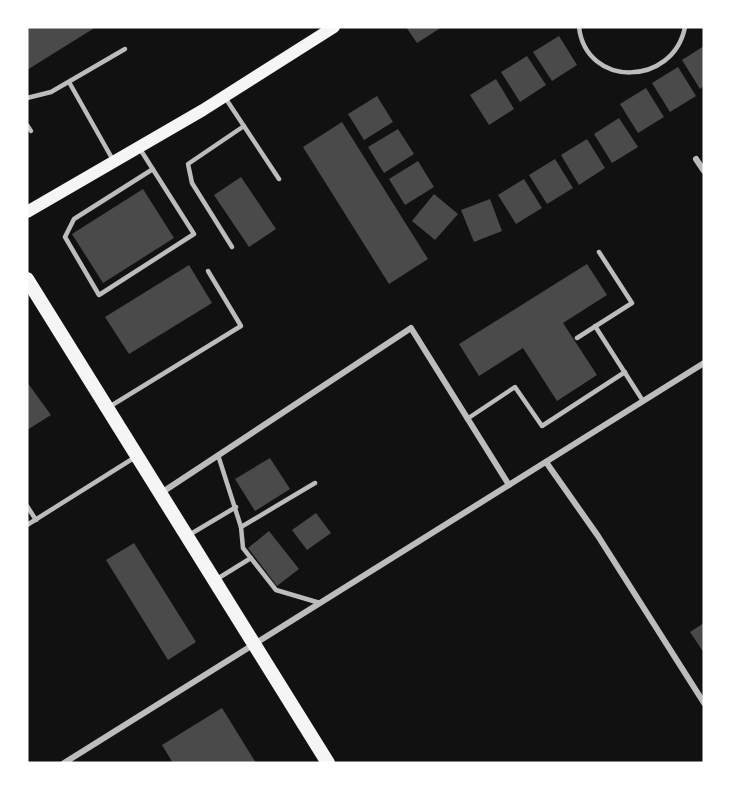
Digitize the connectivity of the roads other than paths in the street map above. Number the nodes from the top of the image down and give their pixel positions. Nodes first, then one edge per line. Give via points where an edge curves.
1 (334, 27) edge
2 (579, 27) edge
3 (685, 27) edge
4 (125, 49) dead end
5 (69, 82) junction
6 (224, 96) junction
7 (27, 98) edge
8 (27, 125) edge
9 (244, 126) junction
10 (31, 131) dead end
11 (139, 147) junction
12 (696, 159) dead end
13 (114, 161) junction
14 (153, 169) junction
15 (704, 171) edge
16 (279, 179) dead end
17 (27, 212) edge
18 (232, 247) dead end
19 (599, 252) dead end
20 (208, 271) dead end
21 (27, 279) edge
22 (595, 326) junction
23 (577, 338) dead end
24 (704, 363) edge
25 (625, 372) junction
26 (643, 401) junction
27 (108, 408) junction
28 (467, 418) junction
29 (218, 455) junction
30 (137, 456) junction
31 (546, 462) junction
32 (315, 483) dead end
33 (509, 485) junction
34 (160, 493) junction
35 (27, 506) edge
36 (236, 507) junction
37 (36, 520) junction
38 (27, 525) edge
39 (241, 527) junction
40 (187, 536) junction
41 (251, 558) junction
42 (215, 580) junction
43 (320, 603) junction
44 (255, 644) junction
45 (704, 703) edge
46 (64, 763) edge
47 (328, 763) edge

1 - 6 main road
2 - 3 lane via 588,51 600,63 632,74 663,64 675,52
4 - 5 lane
5 - 7 lane
5 - 13 lane
6 - 9 lane
6 - 11 main road
8 - 10 lane
9 - 16 lane
9 - 18 lane via 188,164 192,183
11 - 13 main road
11 - 14 lane
12 - 15 street
13 - 17 main road
14 - 14 lane via 194,234 99,295 64,237 74,219
19 - 22 lane via 632,303
20 - 27 lane via 241,326
21 - 27 main road
22 - 23 lane
22 - 25 lane
24 - 26 street
25 - 26 lane
25 - 28 lane via 543,426 515,387
26 - 31 street
27 - 30 main road
28 - 29 street via 411,328
28 - 33 street
29 - 34 street
29 - 36 lane
30 - 34 main road
30 - 37 lane
31 - 33 street
31 - 45 street
32 - 39 lane
33 - 43 street
34 - 40 main road
35 - 37 lane
36 - 39 lane
36 - 40 lane
37 - 38 lane
39 - 41 lane via 243,548
40 - 42 main road
41 - 42 lane
41 - 43 lane via 276,590
42 - 44 main road
43 - 44 street
44 - 46 street
44 - 47 main road

